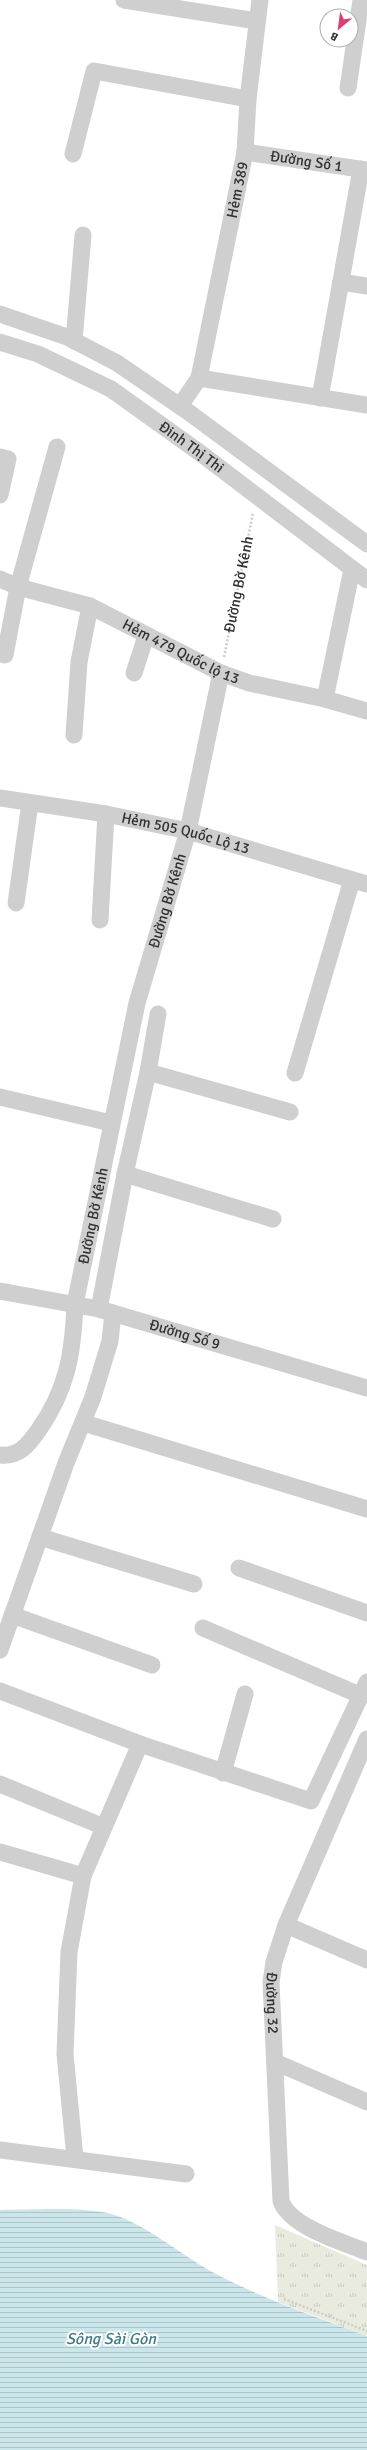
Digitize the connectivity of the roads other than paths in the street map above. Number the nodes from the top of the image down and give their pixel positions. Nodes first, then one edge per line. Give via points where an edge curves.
1 (124, 0) edge
2 (260, 0) edge
3 (361, 0) edge
4 (257, 21) junction
5 (348, 88) dead end
6 (248, 99) junction
7 (245, 152) junction
8 (73, 154) dead end
9 (364, 169) edge
10 (83, 235) dead end
11 (341, 282) junction
12 (367, 286) edge
13 (0, 314) edge
14 (74, 341) junction
15 (0, 342) edge
16 (199, 378) junction
17 (320, 398) junction
18 (367, 405) edge
19 (180, 406) junction
20 (57, 448) dead end
21 (0, 457) edge
22 (0, 495) edge
23 (367, 544) edge
24 (352, 569) junction
25 (0, 579) edge
26 (367, 580) edge
27 (18, 587) junction
28 (90, 606) junction
29 (146, 636) junction
30 (5, 655) dead end
31 (134, 673) dead end
32 (221, 673) junction
33 (325, 699) junction
34 (367, 711) edge
35 (74, 735) dead end
36 (0, 798) edge
37 (30, 803) junction
38 (106, 814) junction
39 (188, 831) junction
40 (360, 882) edge
41 (16, 903) dead end
42 (100, 920) dead end
43 (158, 1014) dead end
44 (148, 1072) junction
45 (295, 1073) dead end
46 (0, 1097) edge
47 (290, 1112) dead end
48 (111, 1123) junction
49 (124, 1174) junction
50 (273, 1219) dead end
51 (0, 1290) edge
52 (75, 1304) junction
53 (106, 1311) junction
54 (367, 1388) edge
55 (84, 1423) junction
56 (0, 1455) edge
57 (367, 1509) edge
58 (40, 1537) junction
59 (239, 1568) dead end
60 (194, 1584) dead end
61 (367, 1613) edge
62 (12, 1615) junction
63 (203, 1628) dead end
64 (0, 1650) edge
65 (152, 1665) dead end
66 (364, 1689) edge
67 (0, 1691) edge
68 (245, 1694) dead end
69 (367, 1738) edge
70 (140, 1744) junction
71 (223, 1772) junction
72 (0, 1784) edge
73 (104, 1827) junction
74 (0, 1852) edge
75 (83, 1876) junction
76 (286, 1925) junction
77 (367, 1960) edge
78 (275, 2062) junction
79 (367, 2102) edge
80 (0, 2150) edge
81 (75, 2158) junction
82 (186, 2174) dead end
83 (367, 2252) edge

1 - 4 street
2 - 4 street, Hẻm 389
3 - 5 street
4 - 6 street, Hẻm 389
6 - 7 street, Hẻm 389
6 - 8 street via 94,71
7 - 9 street, Đường Số 1
7 - 16 street, Hẻm 389
9 - 11 street
10 - 14 street
11 - 12 street
11 - 17 street
13 - 14 street, Đinh Thị Thi
14 - 19 street, Đinh Thị Thi via 117,363
15 - 24 street, Đinh Thị Thi via 38,354 111,389 164,426
16 - 17 street
16 - 19 street
17 - 18 street
19 - 23 street, Đinh Thị Thi
20 - 27 street
21 - 22 street via 8,459
24 - 26 street, Đinh Thị Thi
24 - 33 street
25 - 27 street, Hẻm 479 Quốc lộ 13
27 - 28 street, Hẻm 479 Quốc lộ 13
27 - 30 street
28 - 29 street, Hẻm 479 Quốc lộ 13
28 - 35 street via 79,662
29 - 31 street
29 - 32 street, Hẻm 479 Quốc lộ 13
32 - 33 street, Hẻm 479 Quốc lộ 13 via 249,683
32 - 39 street, Đường Bờ Kênh
33 - 34 street, Hẻm 479 Quốc lộ 13
36 - 37 street, Hẻm 505 Quốc Lộ 13
37 - 38 street, Hẻm 505 Quốc Lộ 13
37 - 41 street
38 - 39 street, Hẻm 505 Quốc Lộ 13
38 - 42 street
39 - 40 street, Hẻm 505 Quốc Lộ 13
39 - 48 street, Đường Bờ Kênh via 137,1003
40 - 45 street
43 - 44 street
44 - 47 street
44 - 49 street
46 - 48 street
48 - 52 street, Đường Bờ Kênh
49 - 50 street
49 - 53 street
51 - 52 street, Đường Số 9
52 - 53 street, Đường Số 9
52 - 56 street, Đường Bờ Kênh via 69,1364 56,1404 29,1444 14,1455
53 - 54 street, Đường Số 9
53 - 55 street via 110,1342
55 - 57 street
55 - 58 street via 66,1463
58 - 60 street
58 - 62 street
59 - 61 street
62 - 64 street
62 - 65 street
63 - 66 street
66 - 71 street via 311,1801
67 - 70 street
68 - 71 street
69 - 76 street, Đường 32
70 - 71 street
70 - 73 street
72 - 73 street
73 - 75 street
74 - 75 street
75 - 81 street via 68,1952 65,2054
76 - 77 street
76 - 78 street, Đường 32 via 274,1962 271,1982
78 - 79 street
78 - 83 street, Đường 32 via 281,2201 287,2213 300,2223
80 - 81 street
81 - 82 street

